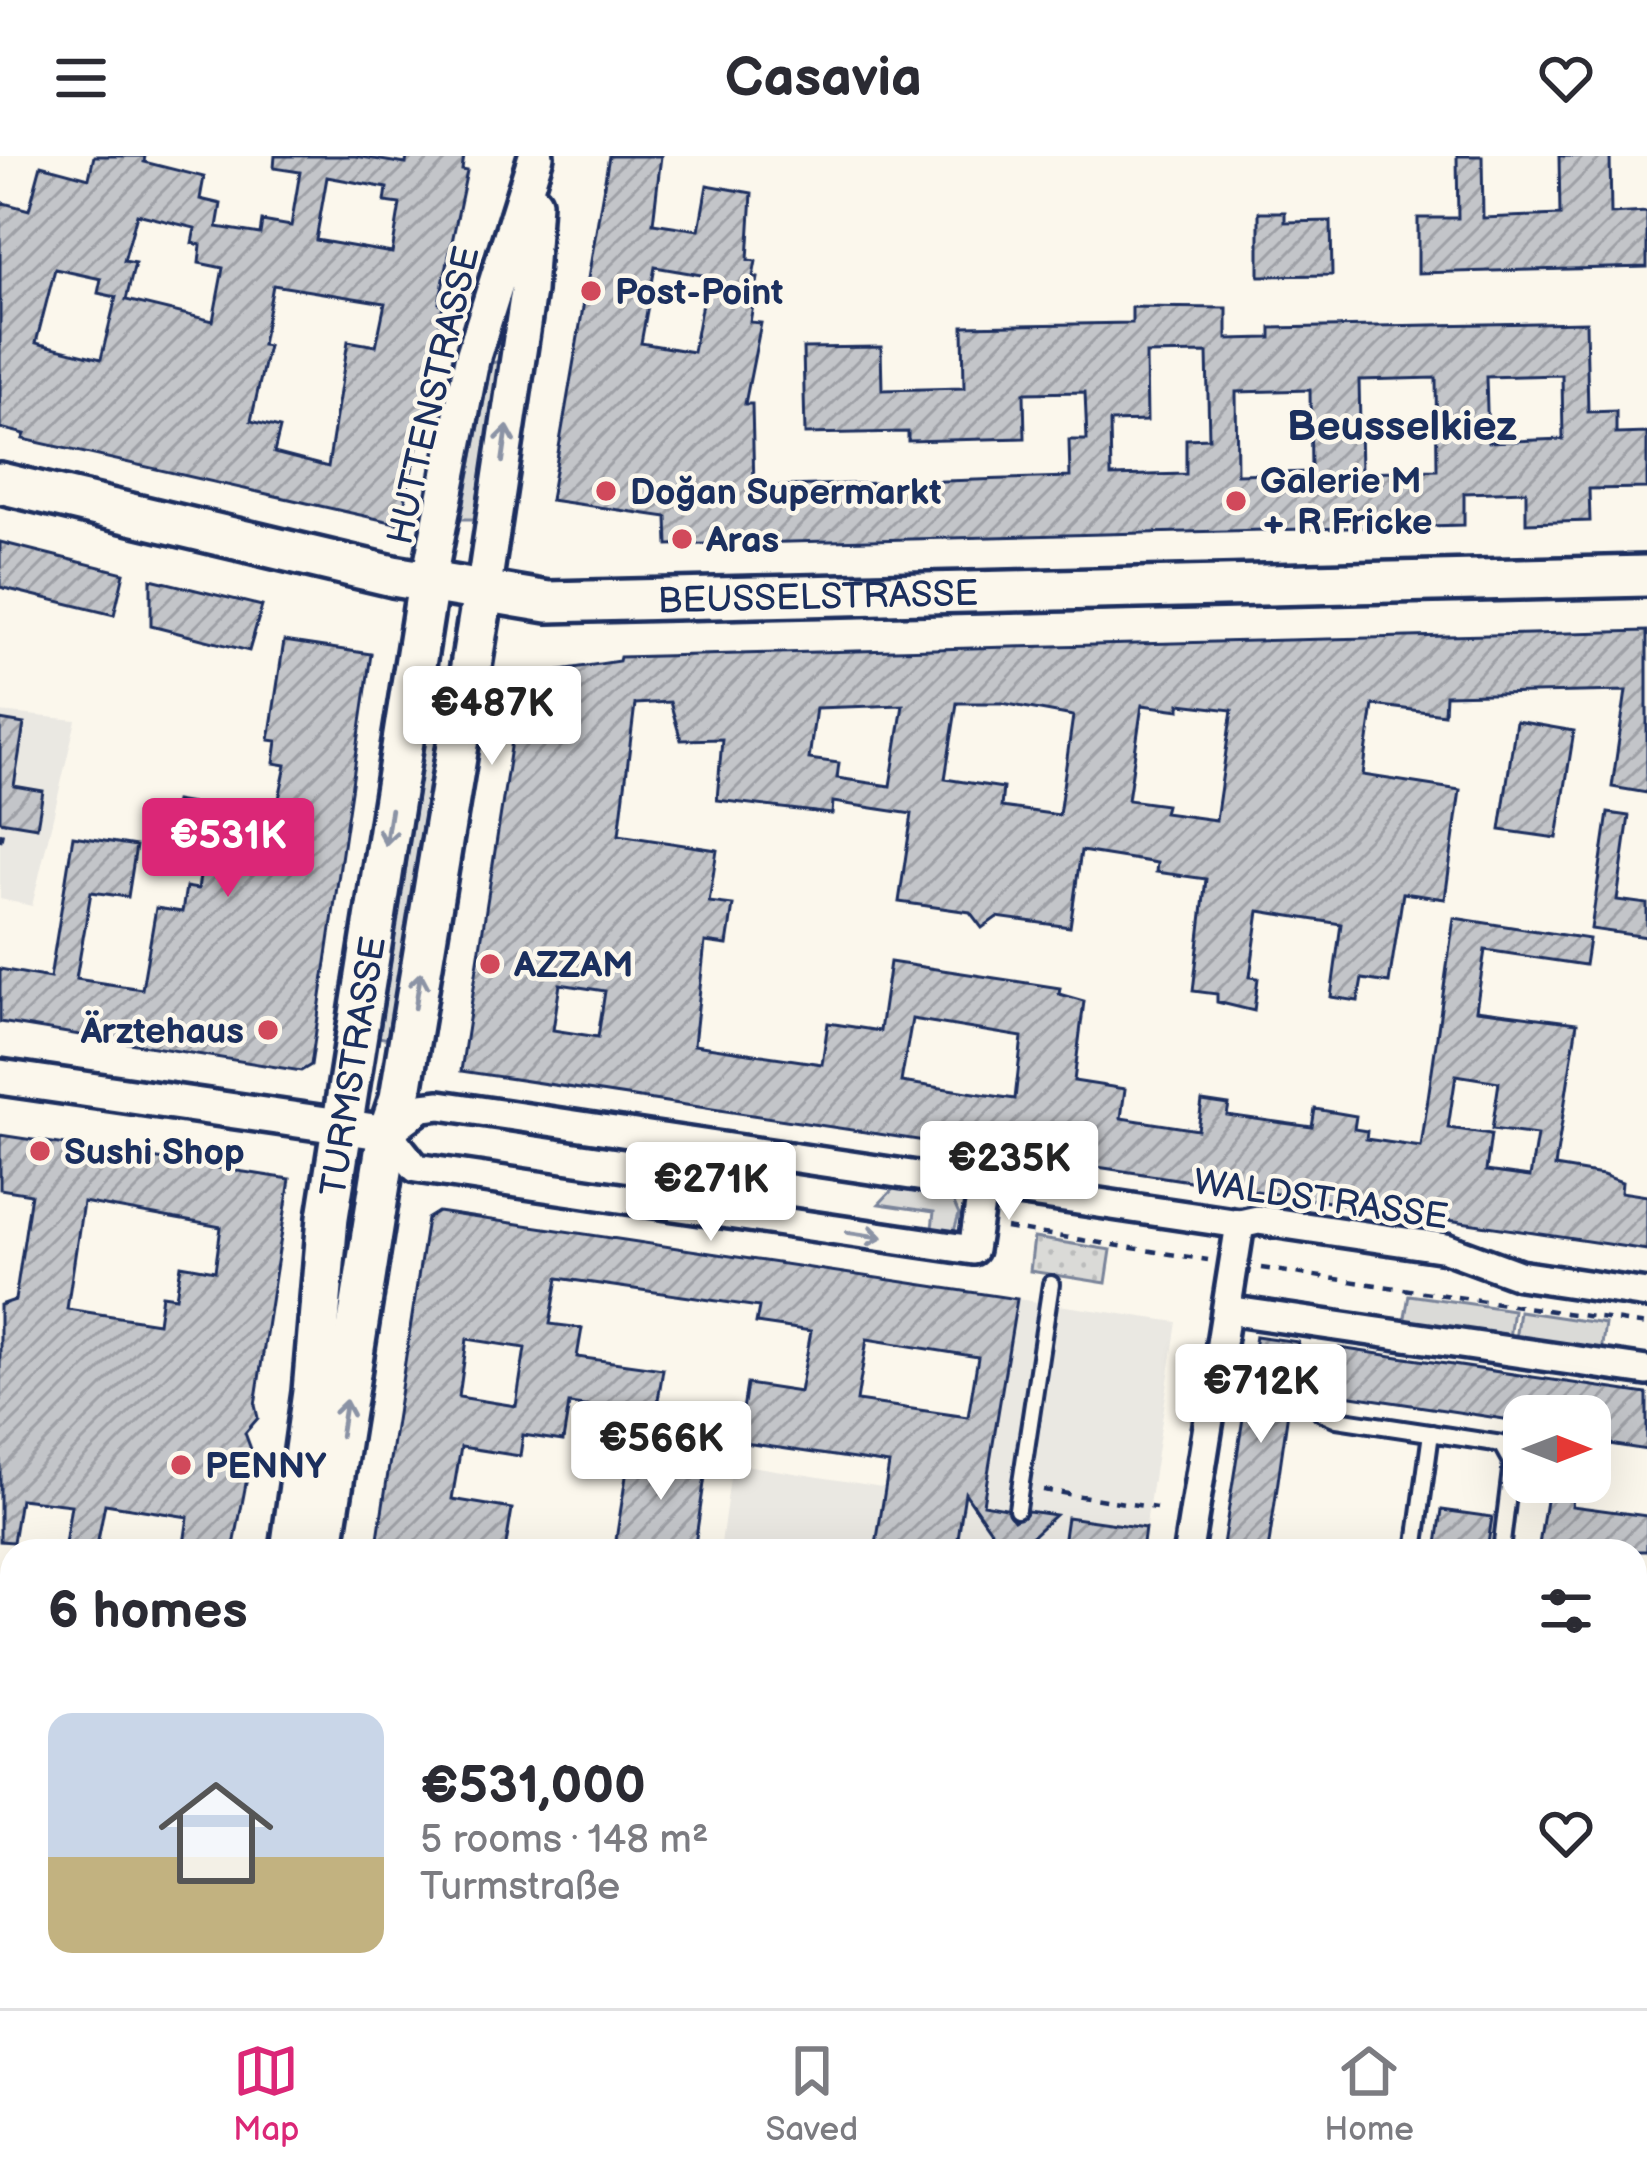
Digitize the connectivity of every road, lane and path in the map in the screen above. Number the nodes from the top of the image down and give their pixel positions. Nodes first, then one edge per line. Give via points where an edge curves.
1 (537, 156) edge
2 (0, 483) edge
3 (1647, 576) edge
4 (428, 583) junction
5 (483, 593) junction
6 (4, 821) dead end
7 (0, 841) edge
8 (0, 1077) edge
9 (341, 1127) junction
10 (388, 1133) junction
11 (983, 1185) junction
12 (977, 1224) junction
13 (1240, 1224) junction
14 (1234, 1264) junction
15 (1051, 1284) dead end
16 (1647, 1294) edge
17 (1227, 1310) junction
18 (1647, 1325) edge
19 (334, 1365) junction
20 (1647, 1371) edge
21 (1305, 1385) dead end
22 (1431, 1433) junction
23 (1020, 1486) junction
24 (1156, 1508) dead end
25 (1016, 1509) dead end
26 (294, 1539) edge
27 (323, 1539) edge
28 (1190, 1539) edge
29 (1417, 1539) edge
30 (1502, 1539) edge

1 - 4 street, HUTTENSTRASSE via 472,361
5 -> 1 street, HUTTENSTRASSE via 528,291
2 - 4 main road, BEUSSELSTRASSE
3 - 5 main road, BEUSSELSTRASSE via 548,602
4 - 5 main road, BEUSSELSTRASSE
4 -> 9 main road, TURMSTRASSE
10 -> 5 main road, TURMSTRASSE
6 - 7 path
8 - 9 street
9 - 10 street
9 - 19 main road, TURMSTRASSE
10 - 11 street, WALDSTRASSE via 423,1107 440,1105
10 -> 12 street via 416,1168 973,1250
10 - 19 main road, TURMSTRASSE
11 - 12 street
11 - 13 street, WALDSTRASSE
12 - 14 path
13 - 14 street
13 - 16 street, WALDSTRASSE via 1258,1220 1446,1248 1519,1275
14 - 17 street
14 - 18 path
15 - 23 lane
17 - 20 street
17 - 28 street
19 - 26 main road, TURMSTRASSE
27 -> 19 main road, TURMSTRASSE
21 - 22 lane via 1321,1412 1337,1419
22 - 29 lane
22 - 30 lane via 1502,1444 1512,1462
23 - 24 path
23 - 25 lane

